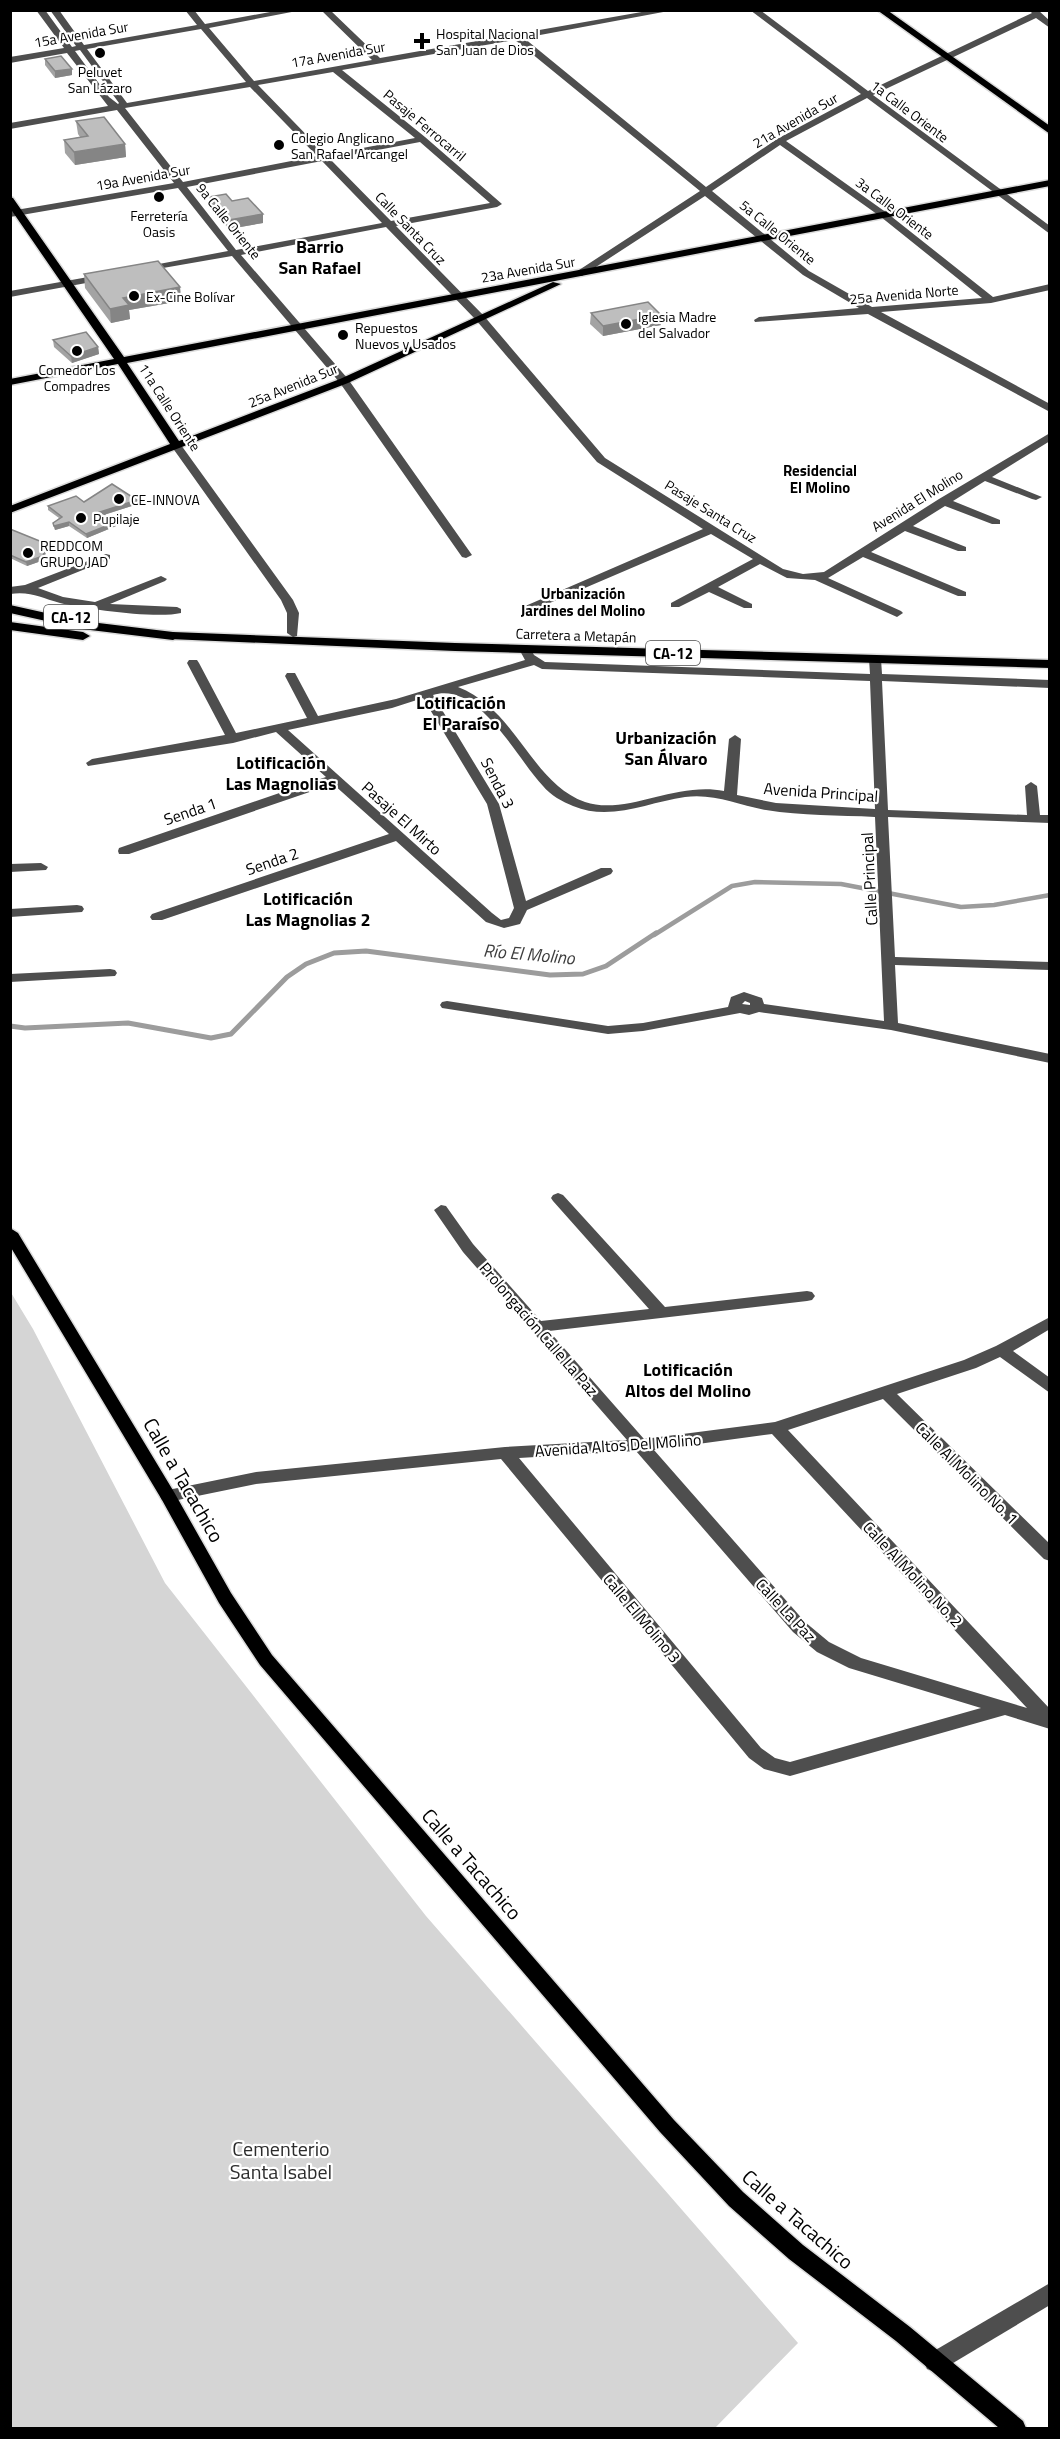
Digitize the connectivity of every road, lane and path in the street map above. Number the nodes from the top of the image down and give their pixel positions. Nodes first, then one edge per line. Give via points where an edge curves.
1 (40, 10) edge
2 (54, 10) edge
3 (189, 10) edge
4 (298, 10) edge
5 (325, 10) edge
6 (338, 10) edge
7 (670, 10) edge
8 (754, 10) edge
9 (881, 10) edge
10 (1035, 12) edge
11 (1050, 17) edge
12 (203, 26) junction
13 (1050, 26) edge
14 (517, 36) junction
15 (84, 47) junction
16 (71, 50) junction
17 (947, 56) junction
18 (390, 59) junction
19 (10, 60) edge
20 (378, 61) junction
21 (335, 69) junction
22 (252, 84) junction
23 (866, 95) junction
24 (120, 108) junction
25 (10, 126) edge
26 (1050, 131) edge
27 (422, 139) junction
28 (780, 141) junction
29 (323, 157) junction
30 (1050, 183) edge
31 (181, 185) junction
32 (707, 191) junction
33 (998, 193) junction
34 (10, 200) edge
35 (15, 213) edge
36 (884, 215) junction
37 (389, 223) junction
38 (1050, 231) edge
39 (763, 239) junction
40 (234, 253) junction
41 (134, 271) edge
42 (579, 274) junction
43 (112, 275) edge
44 (68, 284) junction
45 (1050, 287) edge
46 (10, 294) edge
47 (458, 296) junction
48 (991, 300) junction
49 (869, 310) junction
50 (480, 318) junction
51 (759, 320) dead end
52 (299, 326) junction
53 (121, 361) junction
54 (344, 381) junction
55 (10, 382) edge
56 (1050, 409) edge
57 (1050, 436) edge
58 (177, 447) junction
59 (610, 467) joint
60 (983, 477) junction
61 (1036, 497) dead end
62 (943, 501) junction
63 (10, 510) edge
64 (996, 522) dead end
65 (903, 526) junction
66 (711, 529) junction
67 (962, 549) dead end
68 (864, 553) junction
69 (466, 555) dead end
70 (106, 556) dead end
71 (760, 560) junction
72 (817, 578) junction
73 (160, 579) dead end
74 (797, 579) joint
75 (709, 587) junction
76 (28, 588) junction
77 (10, 591) edge
78 (962, 594) dead end
79 (98, 605) junction
80 (675, 605) dead end
81 (748, 606) dead end
82 (526, 609) dead end
83 (11, 610) edge
84 (177, 611) dead end
85 (897, 613) dead end
86 (10, 626) edge
87 (128, 633) junction
88 (173, 636) joint
89 (295, 637) junction
90 (525, 649) junction
91 (875, 659) junction
92 (534, 661) junction
93 (193, 663) dead end
94 (1050, 664) edge
95 (291, 676) dead end
96 (875, 678) junction
97 (1050, 684) edge
98 (437, 690) junction
99 (315, 721) junction
100 (279, 728) junction
101 (233, 739) junction
102 (735, 739) dead end
103 (92, 763) dead end
104 (334, 779) junction
105 (1031, 786) dead end
106 (730, 797) junction
107 (882, 813) junction
108 (1034, 819) junction
109 (1050, 819) edge
110 (397, 836) junction
111 (124, 851) dead end
112 (41, 867) dead end
113 (10, 868) edge
114 (606, 871) dead end
115 (521, 908) junction
116 (77, 909) dead end
117 (10, 913) edge
118 (157, 917) dead end
119 (889, 961) junction
120 (1050, 966) edge
121 (110, 973) dead end
122 (10, 978) edge
123 (447, 1005) dead end
124 (891, 1026) junction
125 (1050, 1059) edge
126 (558, 1198) dead end
127 (441, 1210) dead end
128 (10, 1233) edge
129 (807, 1296) dead end
130 (662, 1313) junction
131 (1050, 1322) edge
132 (536, 1327) junction
133 (1002, 1350) junction
134 (1050, 1387) edge
135 (885, 1391) junction
136 (776, 1428) junction
137 (641, 1445) junction
138 (505, 1453) junction
139 (168, 1496) junction
140 (1050, 1555) edge
141 (1007, 1708) junction
142 (1050, 1721) edge
143 (1050, 2293) edge
144 (935, 2362) junction
145 (1015, 2428) edge

1 - 16 street, 9a Calle Oriente
2 - 15 street, 9a Calle Oriente
3 - 12 street, Calle Santa Cruz
4 - 12 street, 15a Avenida Sur
5 - 20 street
6 - 18 street
7 - 14 street, 17a Avenida Sur
8 - 23 street, 1a Calle Oriente
9 - 17 main road
10 - 11 street
10 - 13 street
10 - 17 street, 21a Avenida Sur
12 - 15 street, 15a Avenida Sur
12 - 22 street, Calle Santa Cruz
14 - 18 street, 17a Avenida Sur
14 - 32 street, 5a Calle Oriente
15 - 16 street, 15a Avenida Sur
15 - 24 street, 9a Calle Oriente via 123,103
16 - 19 street, 15a Avenida Sur
16 - 24 street, 9a Calle Oriente via 106,99
17 - 23 street, 21a Avenida Sur
17 - 26 main road
18 - 20 street, 17a Avenida Sur
20 - 21 street, 17a Avenida Sur
21 - 22 street, 17a Avenida Sur
21 - 27 street, Pasaje Ferrocarril
22 - 24 street, 17a Avenida Sur
22 - 29 street, Calle Santa Cruz
23 - 28 street, 21a Avenida Sur
23 - 33 street, 1a Calle Oriente
24 - 25 street, 17a Avenida Sur
24 - 31 street, 9a Calle Oriente
27 - 29 street, 19a Avenida Sur
27 - 37 street, Pasaje Ferrocarril via 497,204
28 - 32 street, 21a Avenida Sur
28 - 36 street, 3a Calle Oriente
29 - 31 street, 19a Avenida Sur
29 - 37 street, Calle Santa Cruz
30 - 33 main road, 23a Avenida Sur
31 - 35 street, 19a Avenida Sur
31 - 40 street, 9a Calle Oriente
32 - 39 street, 5a Calle Oriente
32 - 42 street, 21a Avenida Sur
33 - 36 main road, 23a Avenida Sur
33 - 38 street, 1a Calle Oriente
34 - 35 main road, 11a Calle Oriente
35 - 44 main road, 11a Calle Oriente
36 - 39 main road, 23a Avenida Sur
36 - 48 street, 3a Calle Oriente
37 - 40 street
37 - 47 street, Calle Santa Cruz
39 - 42 main road, 23a Avenida Sur
39 - 49 street, 5a Calle Oriente via 806,273
40 - 41 street
40 - 52 street, 9a Calle Oriente
42 - 47 main road, 23a Avenida Sur
42 - 50 main road, 25a Avenida Sur
43 - 44 street
44 - 46 street
44 - 53 main road, 11a Calle Oriente
45 - 48 street, 25a Avenida Norte
47 - 50 street, Calle Santa Cruz
47 - 52 main road, 23a Avenida Sur
48 - 49 street, 25a Avenida Norte
49 - 51 street, 25a Avenida Norte
49 - 56 street, 5a Calle Oriente
50 - 54 main road, 25a Avenida Sur
50 - 59 street, Calle Santa Cruz via 582,441
52 - 53 main road, 23a Avenida Sur
52 - 54 street, 9a Calle Oriente
53 - 55 main road, 23a Avenida Sur
53 - 58 main road, 11a Calle Oriente
54 - 58 main road, 25a Avenida Sur
54 - 69 street, 9a Calle Oriente
57 - 60 street, Avenida El Molino
58 - 63 main road, 25a Avenida Sur
58 - 89 street, 11a Calle Oriente via 287,600
59 - 66 street, Pasaje Santa Cruz
60 - 61 street
60 - 62 street, Avenida El Molino
62 - 64 street
62 - 65 street, Avenida El Molino
65 - 67 street
65 - 68 street, Avenida El Molino
66 - 71 street, Pasaje Santa Cruz
66 - 82 street
68 - 72 street, Avenida El Molino
68 - 78 street
70 - 76 street
71 - 74 street, Pasaje Santa Cruz
71 - 75 street
72 - 74 street, Avenida El Molino
72 - 85 street
73 - 79 street
75 - 80 street
75 - 81 street
76 - 77 street
76 - 79 street via 45,596
79 - 84 street
83 - 87 highway via 63,629
86 - 87 highway, CA-12 via 82,636
87 - 88 highway
88 - 89 main road, Carretera a Metapán / CA-12
89 - 90 main road, Carretera a Metapán / CA-12
90 - 91 main road, Carretera a Metapán / CA-12
90 - 92 street
91 - 94 main road, Carretera a Metapán / CA-12
91 - 96 street, Calle Principal
92 - 96 street via 542,665
92 - 98 street
93 - 101 street
95 - 99 street
96 - 97 street
96 - 107 street, Calle Principal
98 - 99 street via 408,701
98 - 106 street, Avenida Principal via 471,696 486,706 548,785 572,802 608,809 692,792
98 - 115 street, Senda 3 via 493,804
99 - 100 street
100 - 101 street
100 - 104 street, Pasaje El Mirto
101 - 103 street
102 - 106 street
104 - 110 street, Pasaje El Mirto
104 - 111 street, Senda 1
105 - 108 street
106 - 107 street, Avenida Principal via 772,806
107 - 108 street, Avenida Principal
107 - 119 street, Calle Principal
108 - 109 street, Avenida Principal
110 - 115 street, Pasaje El Mirto via 492,921 500,925 515,921
110 - 118 street, Senda 2
112 - 113 street
114 - 115 street
116 - 117 street
119 - 120 street
119 - 124 street, Calle Principal
121 - 122 street
123 - 124 street via 608,1030 643,1028 757,1007
124 - 125 street
126 - 130 street
127 - 132 street, Prolongación Calle La Paz
128 - 139 main road, Calle a Tacachico
129 - 130 street
130 - 132 street
131 - 133 street, Avenida Altos Del Molino
132 - 137 street, Prolongación Calle La Paz
133 - 134 street
133 - 135 street, Avenida Altos Del Molino
135 - 136 street, Avenida Altos Del Molino
135 - 140 street, Calle Al Molino No. 1
136 - 137 street, Avenida Altos Del Molino
136 - 142 street, Calle Al Molino No. 2
137 - 138 street, Avenida Altos Del Molino
137 - 141 street, Calle La Paz via 799,1627 823,1647 855,1663
138 - 139 street, Avenida Altos Del Molino via 256,1478
138 - 141 street, Calle El Molino 3 via 755,1753 770,1764 790,1768
139 - 144 main road, Calle a Tacachico via 225,1598 266,1660 667,2126 736,2199 796,2252
141 - 142 street, Calle La Paz
143 - 144 street
144 - 145 main road, Calle a Tacachico

